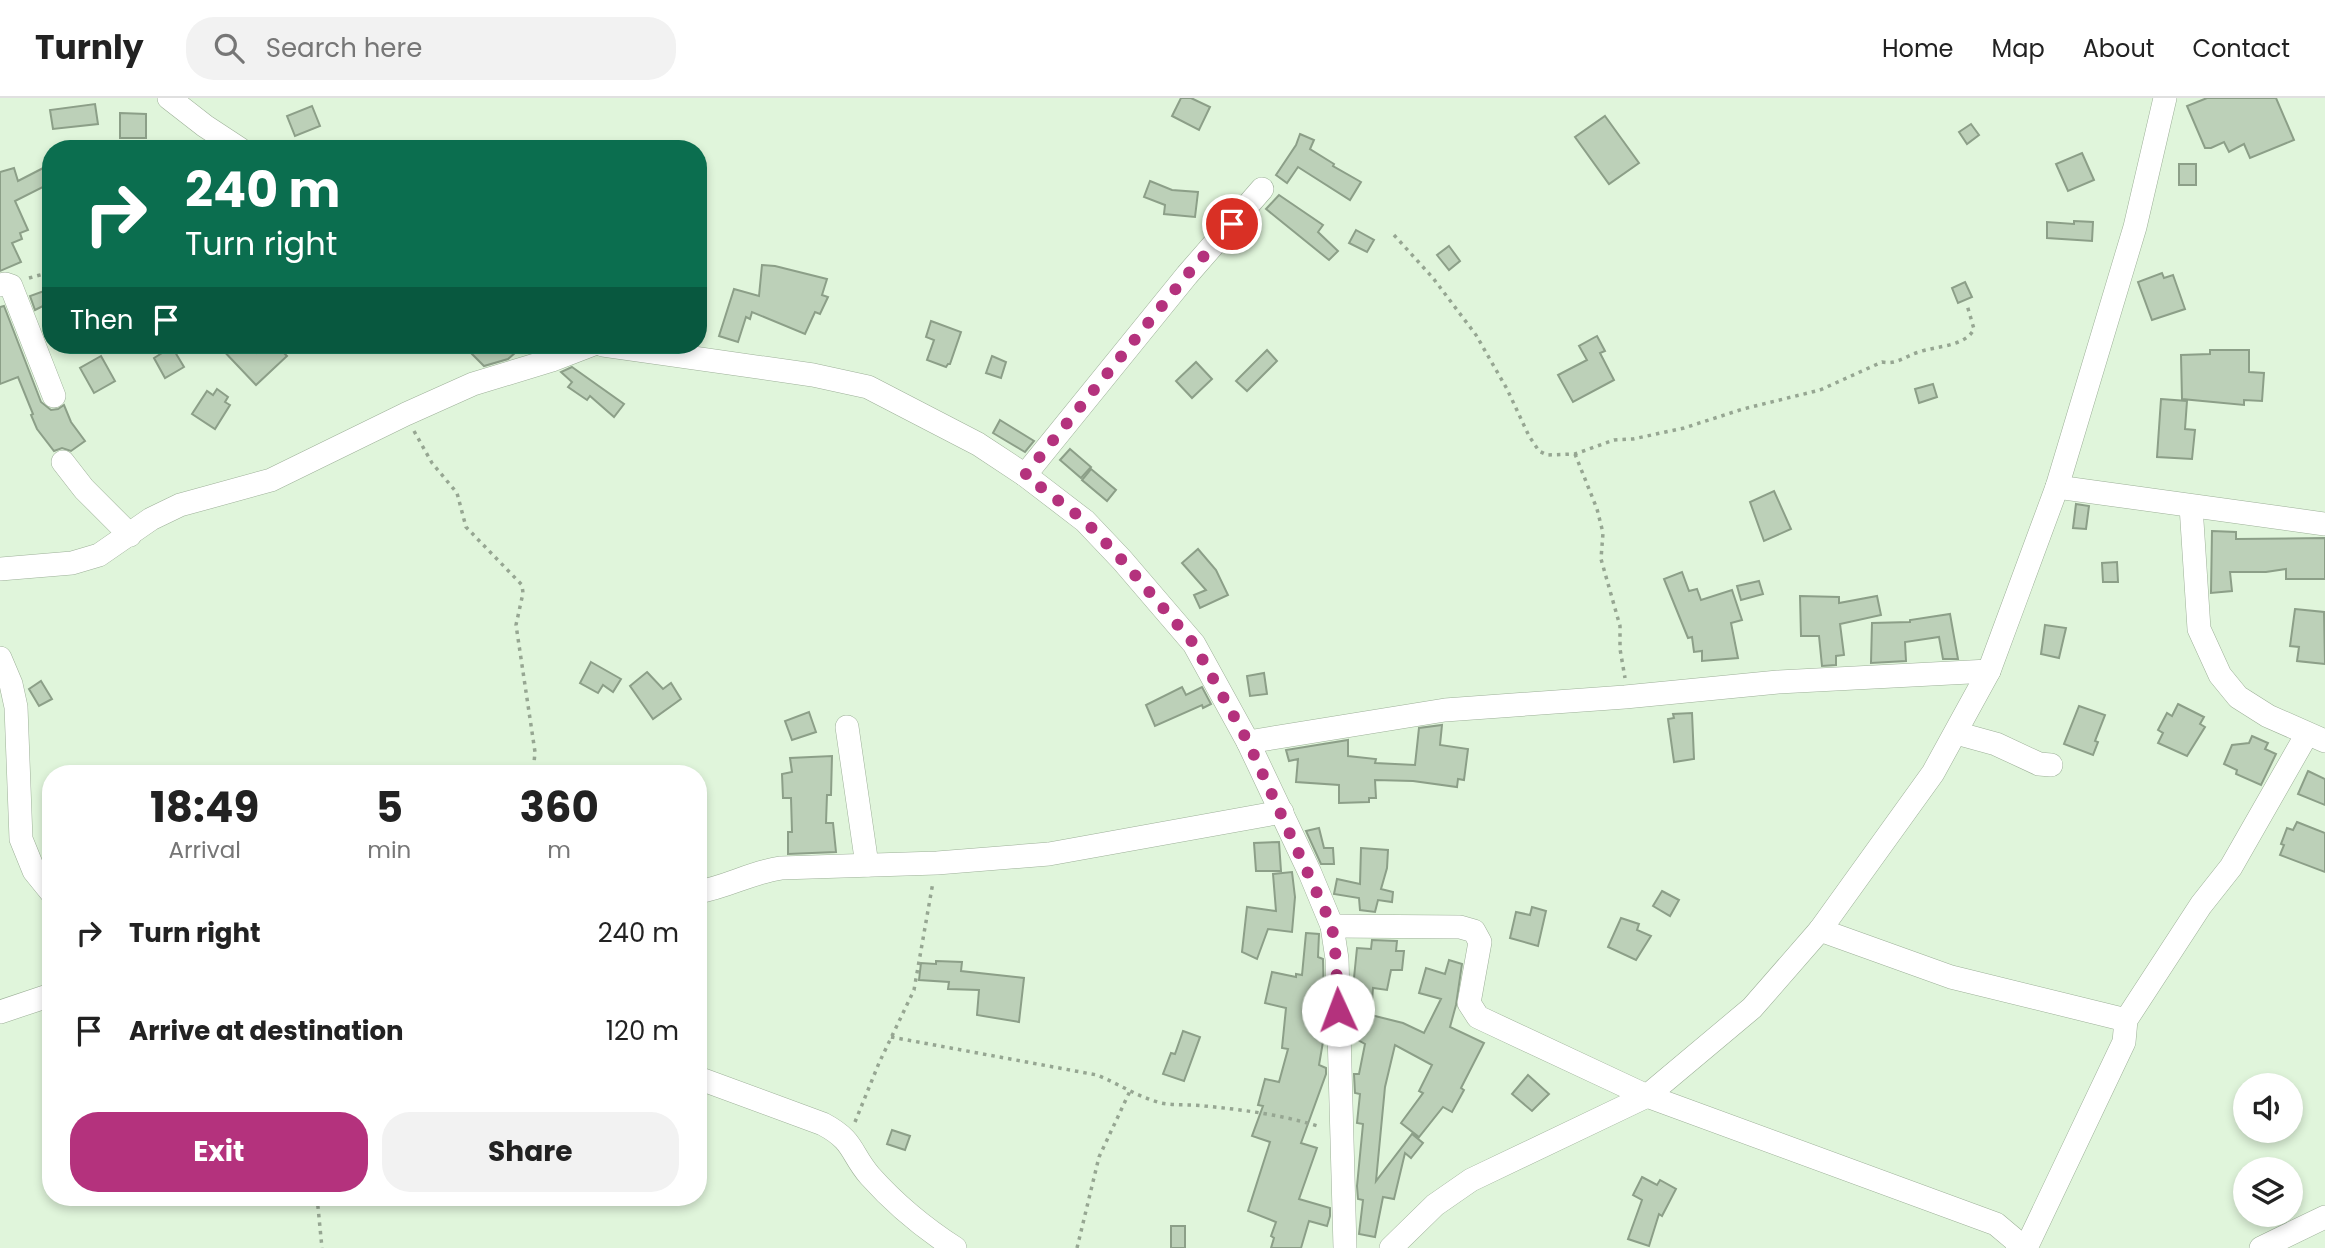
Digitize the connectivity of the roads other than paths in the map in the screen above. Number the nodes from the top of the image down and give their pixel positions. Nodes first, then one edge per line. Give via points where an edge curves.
1 (169, 98) edge
2 (2165, 98) edge
3 (226, 140) edge
4 (1262, 189) dead end
5 (0, 285) edge
6 (567, 354) edge
7 (666, 354) edge
8 (54, 396) dead end
9 (63, 462) dead end
10 (1025, 475) junction
11 (2057, 487) junction
12 (2191, 506) junction
13 (2325, 524) edge
14 (130, 535) junction
15 (0, 569) edge
16 (0, 657) edge
17 (1989, 671) junction
18 (846, 727) dead end
19 (1956, 733) junction
20 (2316, 737) edge
21 (1248, 742) junction
22 (2051, 765) dead end
23 (1282, 811) junction
24 (867, 865) junction
25 (42, 881) edge
26 (707, 890) edge
27 (1332, 926) junction
28 (1820, 930) junction
29 (42, 998) edge
30 (0, 1012) edge
31 (2126, 1020) junction
32 (707, 1081) edge
33 (1647, 1096) junction
34 (2325, 1217) edge
35 (955, 1248) edge
36 (1345, 1248) edge
37 (1391, 1248) edge
38 (2018, 1248) edge
39 (2026, 1248) edge
40 (2261, 1248) edge

1 - 3 street
2 - 11 street via 2135,227
4 - 10 street
5 - 8 street via 11,286
6 - 14 street via 473,384 271,480 180,505
7 - 10 street via 868,387 978,444
9 - 14 street
10 - 21 street via 1085,521 1194,644
11 - 12 street
11 - 17 street
12 - 13 street
12 - 20 street via 2199,629 2220,675 2238,697
14 - 15 street via 99,555 72,563
16 - 25 street via 16,708 21,839
17 - 19 street
17 - 21 street via 1778,682 1445,710
18 - 24 street
19 - 22 street
19 - 28 street via 1933,773
20 - 31 street
21 - 23 street
23 - 24 street via 1049,854
23 - 27 street
24 - 26 street via 761,870
27 - 33 street via 1460,927 1474,931 1480,943 1469,1003 1472,1012
27 - 36 street
28 - 31 street via 1951,977
28 - 33 street via 1752,1008
29 - 30 street
31 - 39 street via 2124,1042
32 - 35 street via 823,1124 848,1141 869,1175 923,1227
33 - 37 street via 1471,1180 1435,1205
33 - 38 street via 1996,1224
34 - 40 street

